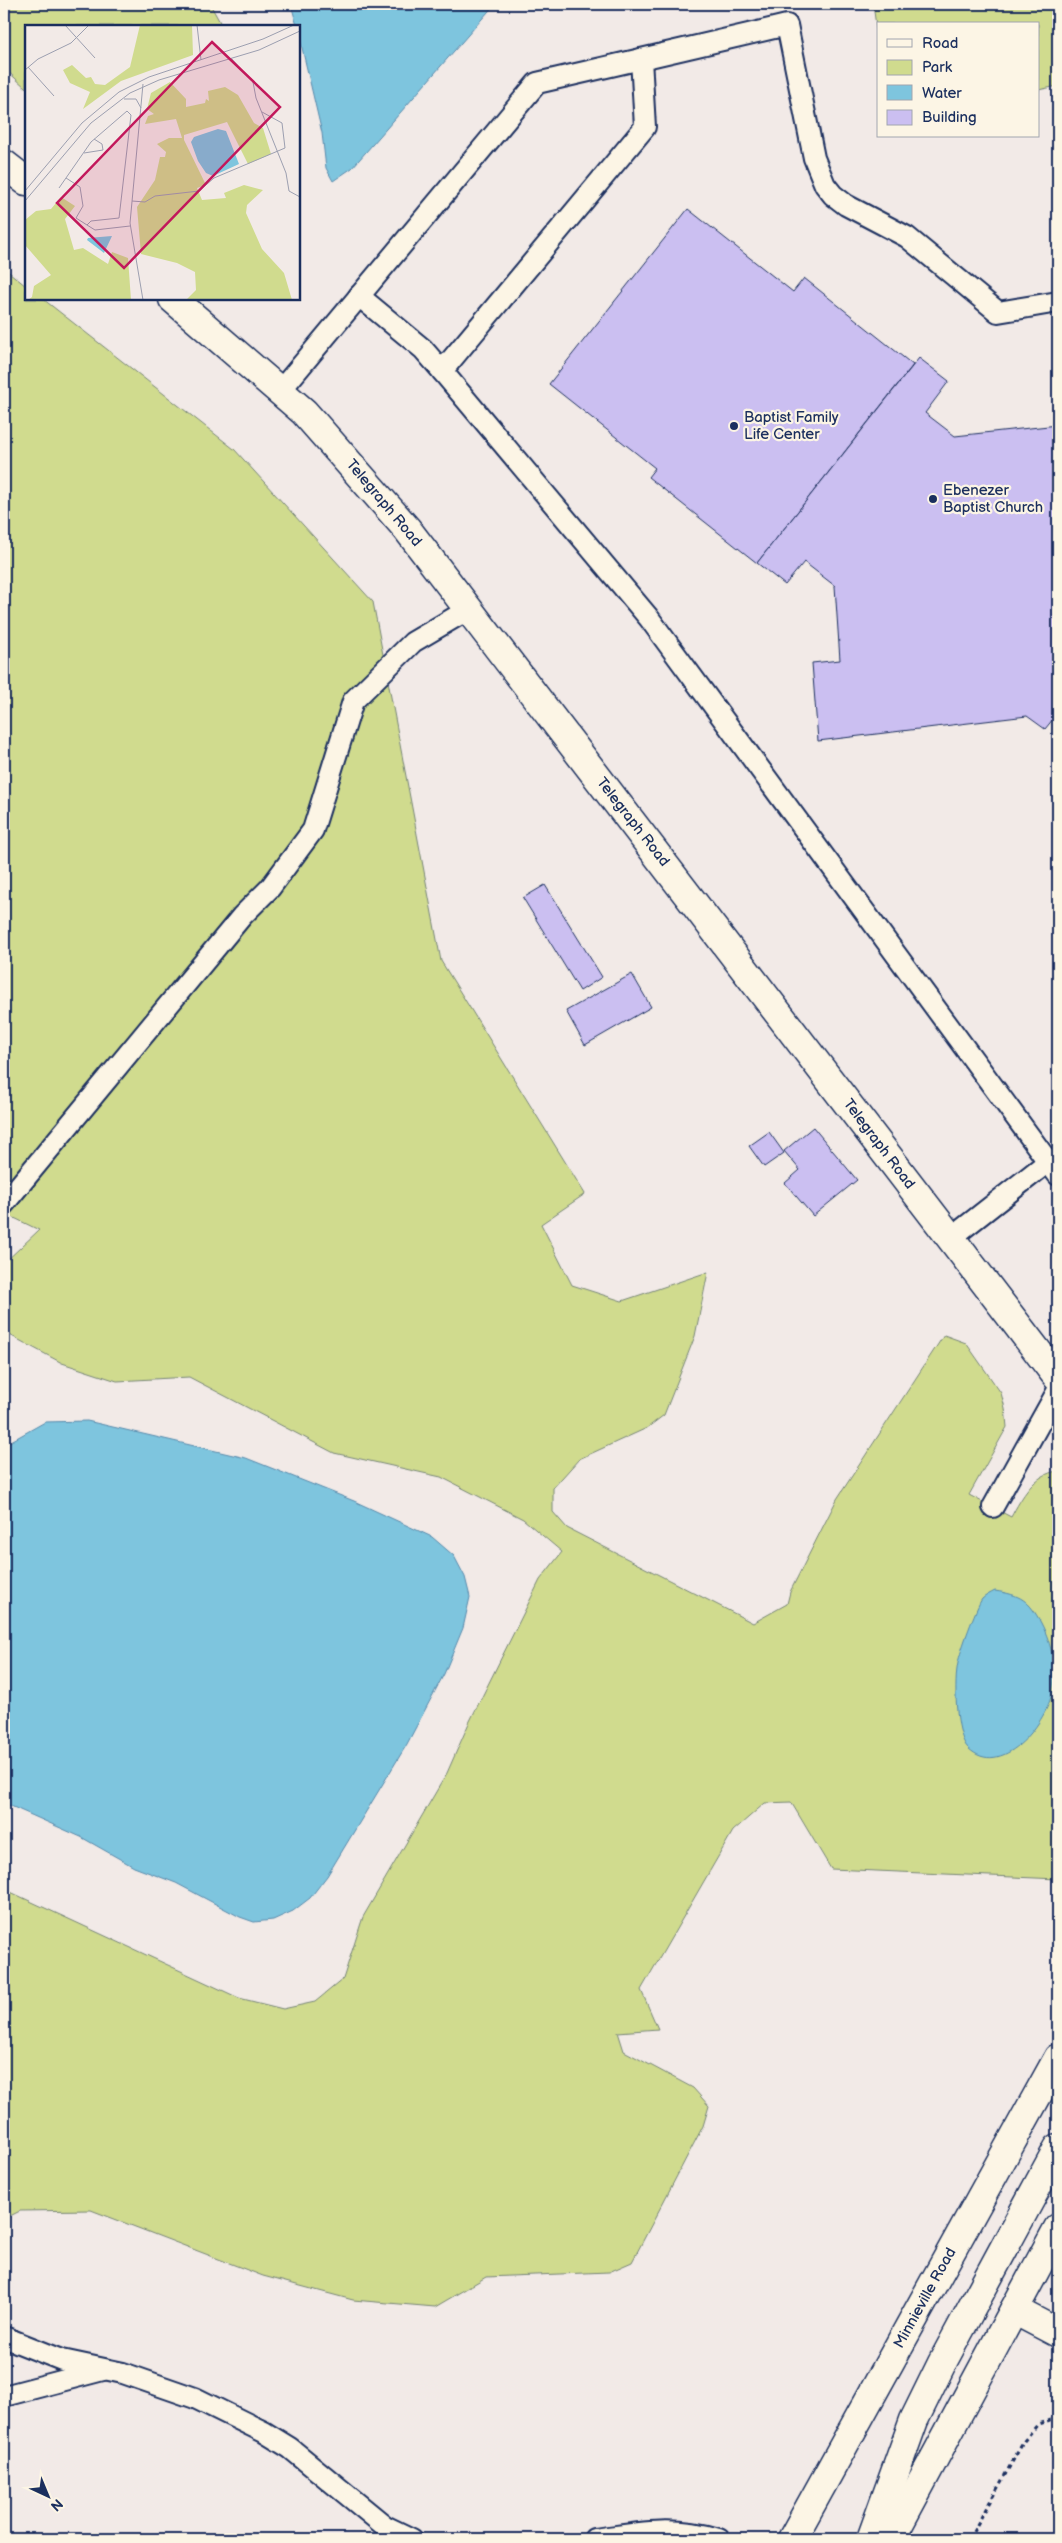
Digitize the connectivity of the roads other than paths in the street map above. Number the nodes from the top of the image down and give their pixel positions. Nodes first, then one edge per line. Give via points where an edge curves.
1 (641, 58) junction
2 (4, 164) edge
3 (25, 180) edge
4 (359, 296) junction
5 (174, 300) edge
6 (1058, 302) edge
7 (442, 371) junction
8 (280, 390) junction
9 (469, 609) junction
10 (1053, 1168) edge
11 (4, 1204) edge
12 (951, 1238) junction
13 (1058, 1378) edge
14 (1058, 1390) edge
15 (993, 1507) dead end
16 (1058, 2058) edge
17 (1058, 2148) edge
18 (1058, 2228) edge
19 (1014, 2310) junction
20 (1058, 2333) edge
21 (4, 2337) edge
22 (106, 2369) junction
23 (4, 2396) edge
24 (412, 2539) edge
25 (594, 2539) edge
26 (719, 2539) edge
27 (792, 2539) edge
28 (871, 2539) edge
29 (892, 2539) edge

1 - 4 lane via 537,82
1 - 6 lane via 787,25 814,158 832,195 907,237 998,312
1 - 7 lane via 645,127
2 - 3 main road
4 - 7 lane via 423,349
4 - 8 lane
5 - 8 main road, Telegraph Road
7 - 10 lane via 649,618
8 - 9 main road, Telegraph Road via 349,462
9 - 11 lane via 413,642 353,701 313,830 270,888 242,916
9 - 12 main road, Telegraph Road
10 - 12 lane
12 - 13 main road, Telegraph Road
14 - 15 lane
16 - 27 main road, Minnieville Road
17 - 28 main road via 914,2420
18 - 19 main road
19 - 20 main road
19 - 29 main road
21 - 22 lane via 62,2360
22 - 23 lane
22 - 24 lane via 195,2398 264,2432 290,2448 385,2526
25 - 26 lane via 667,2530

